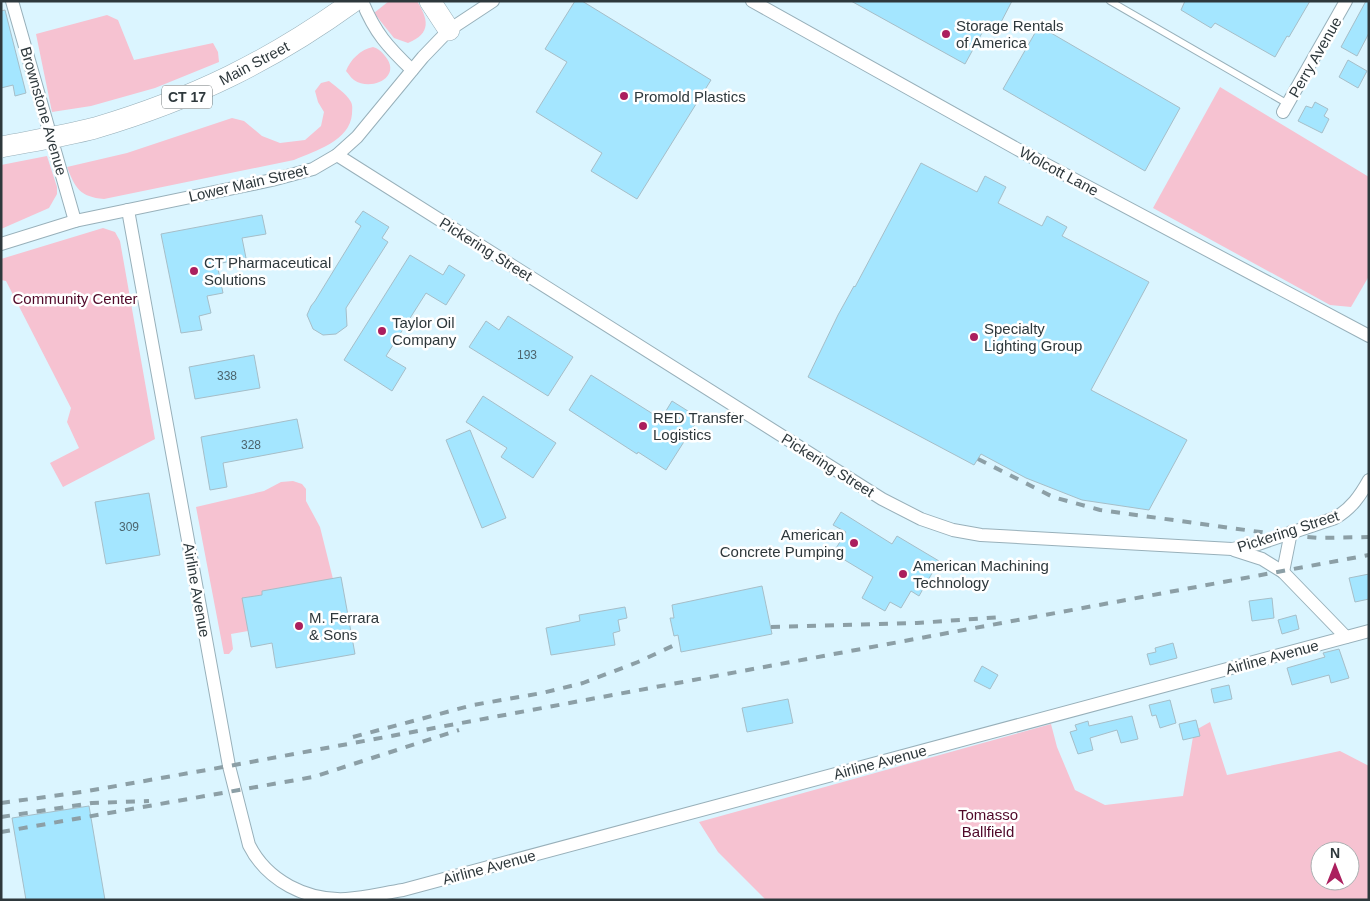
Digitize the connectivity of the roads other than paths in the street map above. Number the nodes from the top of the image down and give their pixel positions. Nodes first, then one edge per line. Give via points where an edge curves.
1 (12, 1) edge
2 (354, 1) edge
3 (362, 1) edge
4 (430, 1) edge
5 (493, 1) edge
6 (752, 1) edge
7 (1110, 1) edge
8 (1346, 1) edge
9 (449, 30) junction
10 (412, 70) junction
11 (1286, 108) joint
12 (1, 147) edge
13 (338, 155) junction
14 (128, 210) junction
15 (75, 221) junction
16 (1, 244) edge
17 (1369, 336) edge
18 (1369, 480) edge
19 (1291, 532) junction
20 (1232, 549) junction
21 (1283, 572) junction
22 (1369, 631) edge
23 (1346, 637) junction

1 - 15 street, Brownstone Avenue
2 - 12 highway, Main Street / CT 17, bridge via 288,46 192,95 92,128
3 - 10 street via 381,38
4 - 9 highway
5 - 9 street, Lower Main Street
6 - 17 street, Wolcott Lane via 1017,149
7 - 11 lane
8 - 11 street, Perry Avenue
9 - 10 street, Lower Main Street
10 - 13 street, Lower Main Street via 357,137
13 - 14 street, Lower Main Street via 313,169 290,176
13 - 20 street, Pickering Street via 882,499 921,519 981,535
14 - 15 street, Lower Main Street
14 - 23 street, Airline Avenue via 229,766 249,846 268,871 293,889 310,895 344,899 403,890
15 - 16 street, Lower Main Street
18 - 19 street, Pickering Street via 1345,512
19 - 20 street, Pickering Street
19 - 21 street
20 - 21 street via 1262,559
21 - 23 street
22 - 23 street, Airline Avenue

